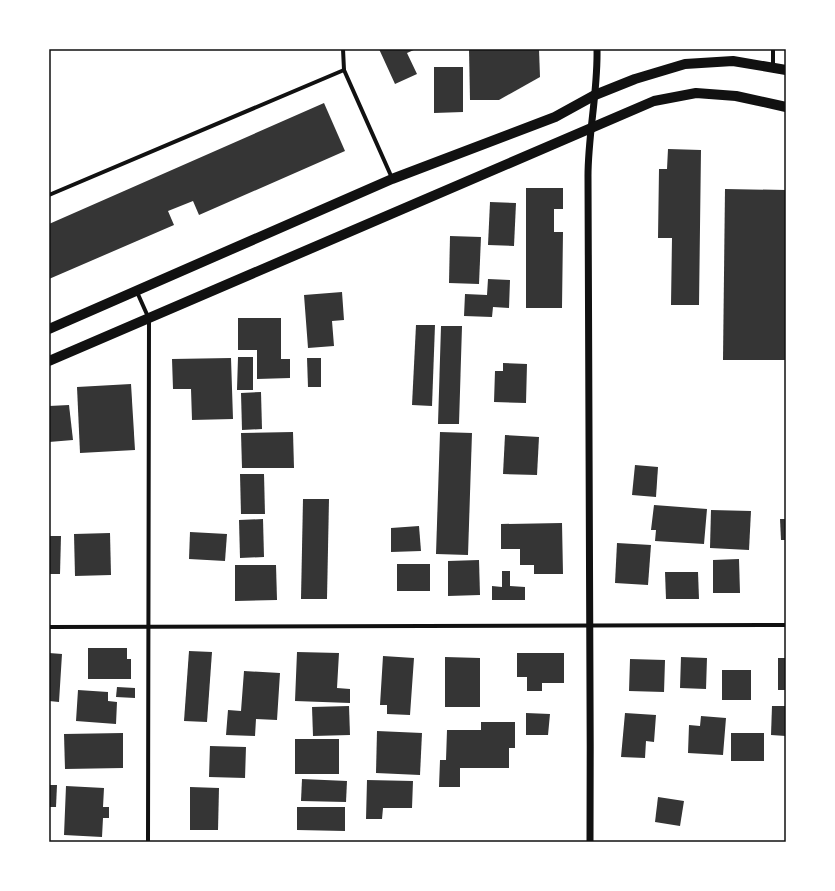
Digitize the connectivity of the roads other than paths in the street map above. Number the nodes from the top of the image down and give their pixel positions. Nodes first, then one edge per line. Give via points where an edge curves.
1 (343, 49) edge
2 (597, 49) edge
3 (773, 49) edge
4 (774, 67) junction
5 (344, 70) junction
6 (786, 70) edge
7 (596, 95) junction
8 (786, 107) edge
9 (592, 128) junction
10 (392, 179) junction
11 (49, 195) edge
12 (137, 292) junction
13 (149, 319) junction
14 (49, 329) edge
15 (49, 361) edge
16 (148, 625) junction
17 (591, 625) junction
18 (786, 625) edge
19 (49, 627) edge
20 (148, 842) edge
21 (590, 842) edge

1 - 5 street
2 - 7 street
3 - 4 street
4 - 6 main road
4 - 7 main road via 733,61 685,64 635,79
5 - 10 street
5 - 11 street
7 - 9 street
7 - 10 main road via 555,117
8 - 9 main road via 736,96 696,93 654,101
9 - 13 main road
9 - 17 street via 588,173
10 - 12 main road
12 - 13 street
12 - 14 main road
13 - 15 main road
13 - 16 street
16 - 17 street
16 - 19 street
16 - 20 street
17 - 18 street
17 - 21 street

